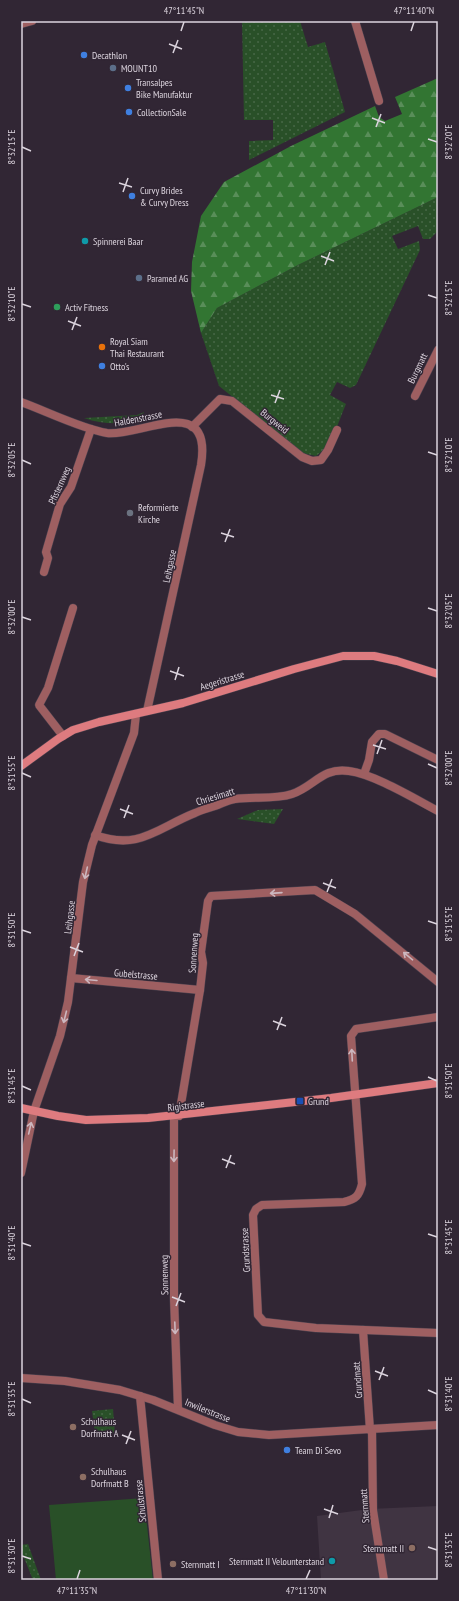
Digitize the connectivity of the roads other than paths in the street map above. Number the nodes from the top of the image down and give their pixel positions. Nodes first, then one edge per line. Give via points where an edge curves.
1 (32, 21) edge
2 (355, 21) edge
3 (21, 24) edge
4 (379, 101) dead end
5 (438, 350) edge
6 (415, 396) dead end
7 (21, 402) edge
8 (192, 427) junction
9 (91, 429) junction
10 (337, 430) dead end
11 (44, 572) dead end
12 (73, 608) dead end
13 (438, 674) edge
14 (147, 711) junction
15 (136, 714) junction
16 (63, 736) junction
17 (438, 760) edge
18 (21, 766) edge
19 (364, 774) junction
20 (438, 811) edge
21 (95, 835) junction
22 (71, 978) junction
23 (438, 982) edge
24 (200, 990) junction
25 (438, 1017) edge
26 (438, 1083) edge
27 (354, 1094) junction
28 (21, 1108) edge
29 (34, 1111) junction
30 (177, 1116) junction
31 (21, 1172) edge
32 (363, 1330) junction
33 (438, 1333) edge
34 (21, 1378) edge
35 (140, 1396) junction
36 (178, 1409) junction
37 (438, 1425) edge
38 (371, 1430) junction
39 (158, 1580) edge
40 (384, 1580) edge

1 - 3 street
2 - 4 street
5 - 6 street, Burgmatt
7 - 9 street, Haldenstrasse
8 - 9 street, Haldenstrasse via 168,422 118,433
8 - 10 street, Burgweid via 220,399 232,401 302,457 312,461 320,460 328,450
8 - 14 street, Leihgasse via 203,446 201,465
9 - 11 street, Pfisternweg via 70,487 60,504 46,552 48,558
12 - 16 street via 48,688 39,705
13 - 14 street, Aegeristrasse via 374,656 343,656 183,703
14 - 15 street, Aegeristrasse
15 - 16 street, Aegeristrasse via 99,722
15 - 21 street, Leihgasse via 134,734
16 - 18 street, Aegeristrasse
17 - 19 street via 385,734 379,734 372,742
19 - 20 street, Chriesimatt
19 - 21 street, Chriesimatt via 334,770 318,777 300,791 282,797 234,799 194,813 155,834 142,838 123,841 108,840
21 -> 22 street, Leihgasse via 83,882
24 -> 22 street, Gubelstrasse
22 -> 29 street, Leihgasse via 60,1036
23 -> 24 street, Sonnenweg via 355,914 315,890 211,896 208,901 202,952
24 - 30 street, Sonnenweg
27 -> 25 street via 351,1036 356,1029
26 - 27 street, Rigistrasse
27 - 30 street, Rigistrasse
27 - 32 street, Grundstrasse via 362,1184 359,1195 354,1200 344,1202 262,1205 253,1215 258,1315 264,1322
28 - 29 street, Rigistrasse
29 - 30 street, Rigistrasse via 86,1120
31 -> 29 street, Leihgasse
30 -> 36 street, Sonnenweg via 174,1275
32 - 33 street, Grundstrasse
32 - 38 street, Grundmatt
34 - 35 street, Inwilerstrasse via 95,1385
35 - 36 street, Inwilerstrasse
35 - 39 street, Schulstrasse
36 - 38 street, Inwilerstrasse via 215,1426 238,1432 269,1435
37 - 38 street, Inwilerstrasse
38 - 40 street, Sternmatt via 373,1510

